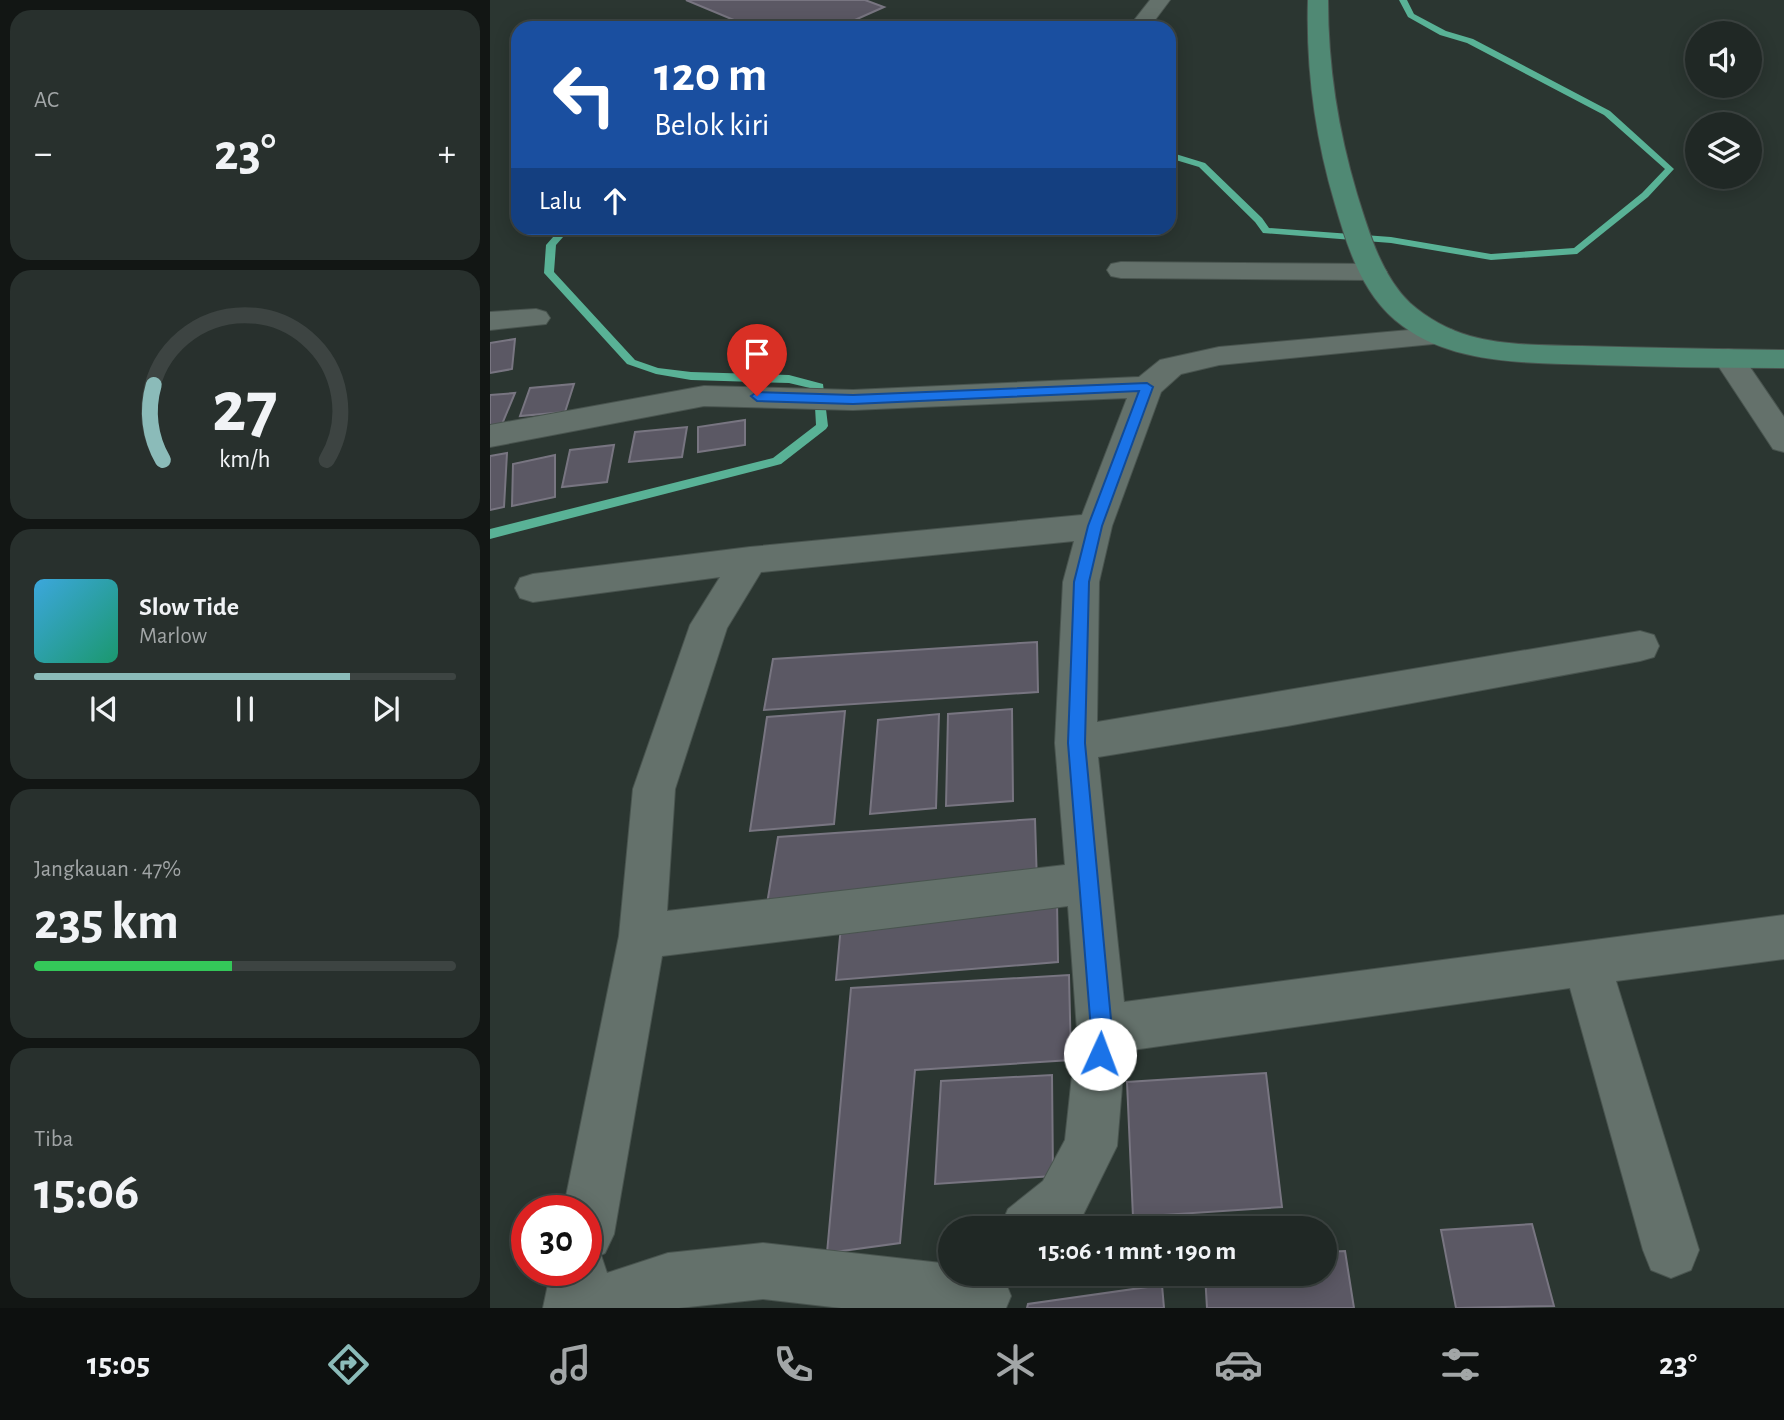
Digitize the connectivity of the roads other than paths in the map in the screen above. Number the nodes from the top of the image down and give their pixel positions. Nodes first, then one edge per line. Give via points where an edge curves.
1 (1160, 0) edge
2 (1318, 0) edge
3 (1144, 21) edge
4 (1368, 261) junction
5 (1121, 270) dead end
6 (536, 318) dead end
7 (490, 321) edge
8 (1443, 336) junction
9 (1728, 358) junction
10 (1784, 359) edge
11 (1147, 387) junction
12 (490, 436) edge
13 (1784, 441) edge
14 (1095, 526) junction
15 (750, 560) junction
16 (533, 587) dead end
17 (1640, 646) dead end
18 (1076, 743) junction
19 (1088, 883) junction
20 (642, 936) junction
21 (1784, 937) edge
22 (1586, 962) junction
23 (1102, 1030) junction
24 (593, 1195) edge
25 (1042, 1216) edge
26 (1671, 1250) dead end
27 (576, 1286) edge
28 (986, 1293) edge
29 (572, 1308) edge
30 (597, 1308) edge

1 - 3 street
2 - 4 main road via 1318,75 1327,127
4 - 5 street
4 - 8 main road via 1410,318
6 - 7 street
8 - 9 main road via 1514,352
8 - 11 street via 1219,356 1171,367
9 - 10 main road
9 - 13 street
11 - 12 street via 853,400 704,396
11 - 14 street
14 - 15 street
14 - 18 street via 1081,582
15 - 16 street
15 - 20 street via 709,625 654,789
17 - 18 street
18 - 19 street
19 - 20 street
19 - 23 street
20 - 24 street
21 - 22 street
22 - 23 street
22 - 26 street
23 - 25 street via 1091,1146 1062,1200
27 - 29 street
28 - 30 street via 763,1271 668,1281

